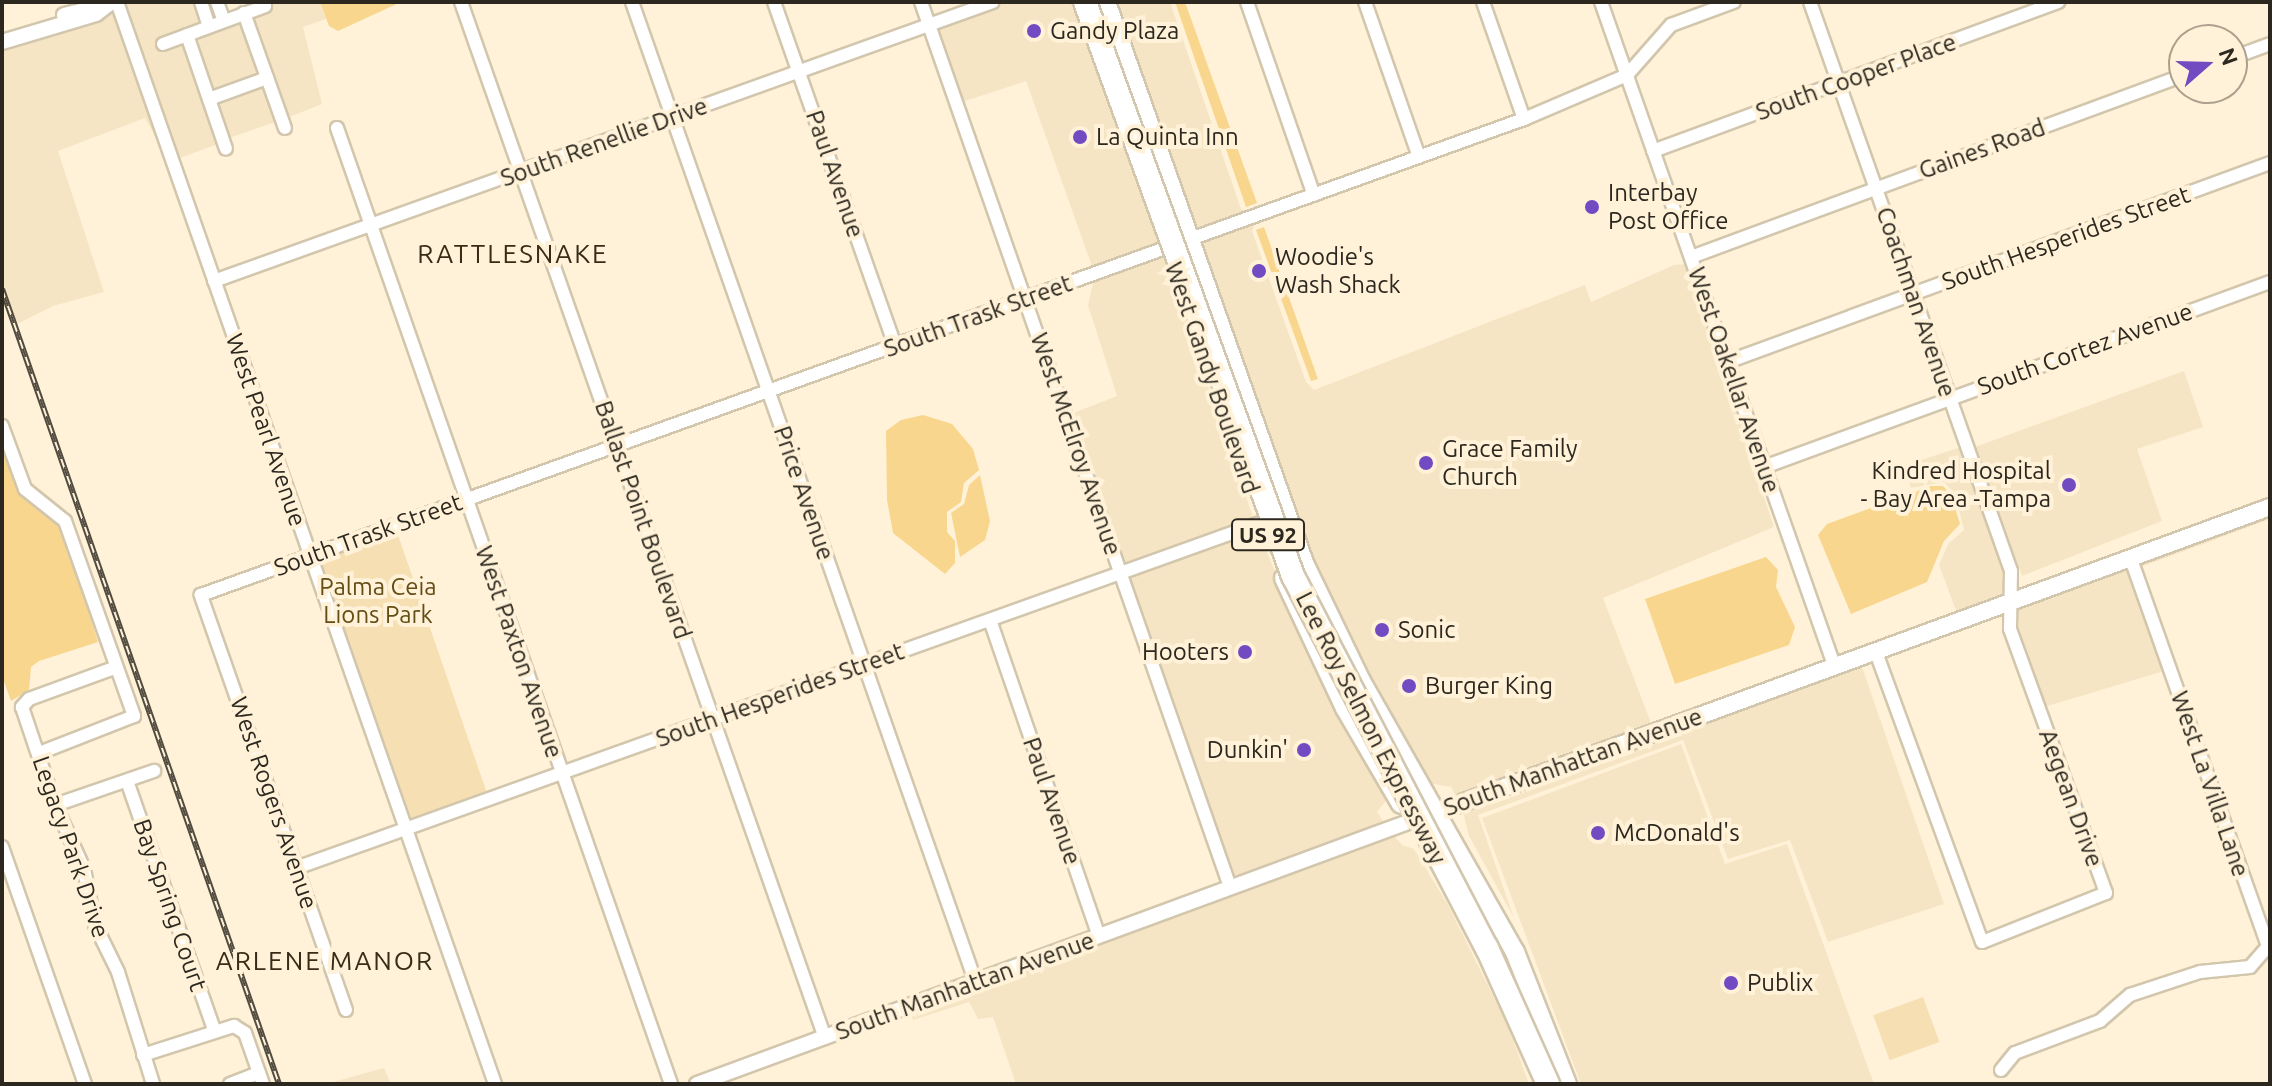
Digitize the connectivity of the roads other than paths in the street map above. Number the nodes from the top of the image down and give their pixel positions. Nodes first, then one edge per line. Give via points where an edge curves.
1 (201, 2) edge
2 (217, 2) edge
3 (461, 2) edge
4 (632, 2) edge
5 (774, 2) edge
6 (921, 2) edge
7 (993, 2) edge
8 (1083, 2) edge
9 (1102, 2) edge
10 (1247, 2) edge
11 (1365, 2) edge
12 (1483, 2) edge
13 (1601, 2) edge
14 (1734, 2) edge
15 (1810, 2) edge
16 (2059, 2) edge
17 (114, 3) edge
18 (265, 6) dead end
19 (244, 13) junction
20 (224, 21) junction
21 (930, 25) junction
22 (209, 26) junction
23 (187, 35) junction
24 (2, 42) edge
25 (163, 44) dead end
26 (2270, 44) edge
27 (2248, 52) edge
28 (799, 72) junction
29 (1627, 75) junction
30 (267, 78) junction
31 (2168, 81) edge
32 (1839, 83) junction
33 (209, 99) junction
34 (1119, 112) junction
35 (673, 117) junction
36 (1524, 119) junction
37 (285, 128) dead end
38 (337, 128) dead end
39 (226, 149) dead end
40 (1653, 151) junction
41 (1419, 157) junction
42 (2270, 163) edge
43 (521, 171) junction
44 (1876, 188) junction
45 (1314, 195) junction
46 (370, 225) junction
47 (1189, 239) junction
48 (1167, 248) junction
49 (1691, 257) junction
50 (214, 281) junction
51 (2270, 282) edge
52 (1913, 294) junction
53 (1025, 299) junction
54 (895, 346) junction
55 (1228, 350) junction
56 (1727, 362) junction
57 (768, 391) junction
58 (1950, 399) junction
59 (1226, 416) junction
60 (2, 426) edge
61 (617, 445) junction
62 (1764, 467) junction
63 (466, 499) junction
64 (2270, 507) edge
65 (1263, 522) junction
66 (310, 556) junction
67 (2131, 559) junction
68 (1304, 563) junction
69 (1121, 573) junction
70 (1287, 586) junction
71 (201, 595) joint
72 (2010, 603) junction
73 (990, 620) junction
74 (1876, 653) junction
75 (864, 665) junction
76 (114, 668) junction
77 (1835, 668) junction
78 (713, 719) junction
79 (39, 753) junction
80 (154, 771) dead end
81 (562, 773) junction
82 (127, 781) junction
83 (55, 805) junction
84 (1435, 813) junction
85 (1411, 821) junction
86 (406, 829) junction
87 (2, 847) edge
88 (296, 868) junction
89 (1230, 887) junction
90 (1099, 936) junction
91 (976, 983) junction
92 (346, 1010) dead end
93 (214, 1029) junction
94 (825, 1038) junction
95 (143, 1055) junction
96 (1558, 1057) junction
97 (2001, 1070) dead end
98 (261, 1079) edge
99 (85, 1084) edge
100 (153, 1084) edge
101 (230, 1084) edge
102 (495, 1084) edge
103 (671, 1084) edge
104 (697, 1084) edge
105 (1545, 1084) edge
106 (1559, 1084) edge
107 (1567, 1084) edge

1 - 22 street
2 - 20 street
3 - 43 street, Ballast Point Boulevard
4 - 35 street, Price Avenue
5 - 28 street, Paul Avenue
6 - 21 street, West McElroy Avenue
7 - 21 street, South Renellie Drive
8 - 34 main road, West Gandy Boulevard / US 92
8 - 105 highway, Lee Roy Selmon Expressway, bridge via 1293,576 1487,948
9 - 47 main road, West Gandy Boulevard / US 92
9 - 106 highway, Lee Roy Selmon Expressway via 1303,572 1496,944
10 - 45 street
11 - 41 street
12 - 36 street
13 - 29 street, West Oakellar Avenue
14 - 29 street, South Trask Street via 1671,25
15 - 32 street, Coachman Avenue
16 - 32 street, South Cooper Place
17 - 24 street via 96,14
17 - 50 street, West Pearl Avenue
18 - 19 street
19 - 20 street
19 - 30 street
20 - 22 street
21 - 28 street, South Renellie Drive
21 - 53 street, West McElroy Avenue
22 - 23 street
23 - 25 street
23 - 33 street
26 - 27 street
28 - 35 street, South Renellie Drive
28 - 54 street, Paul Avenue
29 - 36 street, South Trask Street
29 - 40 street, West Oakellar Avenue
30 - 33 street
30 - 37 street
31 - 44 street, Gaines Road
32 - 40 street, South Cooper Place
32 - 44 street, Coachman Avenue
33 - 39 street
34 - 47 main road via 1132,129 1171,233
34 - 48 main road, West Gandy Boulevard / US 92
35 - 43 street, South Renellie Drive
35 - 57 street, Price Avenue
36 - 41 street, South Trask Street
38 - 46 street, West Paxton Avenue
40 - 49 street, West Oakellar Avenue
41 - 45 street, South Trask Street
42 - 52 street, South Hesperides Street
43 - 46 street, South Renellie Drive
43 - 61 street, Ballast Point Boulevard
44 - 49 street, Gaines Road
44 - 52 street, Coachman Avenue
45 - 47 street, South Trask Street
46 - 50 street, South Renellie Drive
46 - 63 street, West Paxton Avenue
47 - 48 street, South Trask Street
47 - 55 main road, West Gandy Boulevard / US 92
48 - 53 street, South Trask Street
48 - 55 main road via 1181,249 1191,260 1220,343
48 - 59 main road, West Gandy Boulevard / US 92
49 - 56 street, West Oakellar Avenue
50 - 66 street, West Pearl Avenue
51 - 58 street, South Cortez Avenue
52 - 56 street, South Hesperides Street
52 - 58 street, Coachman Avenue
53 - 54 street, South Trask Street
53 - 69 street, West McElroy Avenue
54 - 57 street, South Trask Street
55 - 68 main road, West Gandy Boulevard / US 92
56 - 62 street, West Oakellar Avenue
57 - 61 street, South Trask Street
57 - 75 street, Price Avenue
58 - 62 street, South Cortez Avenue
58 - 72 street, Coachman Avenue via 2011,571
59 - 65 main road, West Gandy Boulevard / US 92
59 - 68 main road via 1248,450 1284,549
60 - 76 street via 25,489 65,521
61 - 63 street, South Trask Street
61 - 78 street, Ballast Point Boulevard
62 - 77 street, West Oakellar Avenue
63 - 66 street, South Trask Street
63 - 81 street, West Paxton Avenue
64 - 67 main road, South Manhattan Avenue
65 - 69 street, South Hesperides Street
65 - 70 main road, West Gandy Boulevard / US 92
66 - 71 street, South Trask Street
66 - 86 street, West Pearl Avenue
67 - 72 main road, South Manhattan Avenue
67 - 97 street, West La Villa Lane via 2268,946 2250,967 2200,972 2130,995 2100,1021 2015,1053
68 - 84 main road, West Gandy Boulevard / US 92 via 1361,681
69 - 73 street, South Hesperides Street
69 - 89 street, West McElroy Avenue
70 - 84 main road via 1402,788 1420,807
70 - 85 main road, West Gandy Boulevard / US 92 via 1345,708
71 - 88 street, West Rogers Avenue
72 - 74 main road, South Manhattan Avenue
72 - 74 street, Aegean Drive via 2010,629 2106,893 1982,942
73 - 75 street, South Hesperides Street
73 - 90 street, Paul Avenue
74 - 77 main road, South Manhattan Avenue
75 - 78 street, South Hesperides Street
75 - 91 street, Price Avenue
76 - 79 street, Legacy Park Drive via 29,699 22,707
76 - 79 street via 134,716
77 - 84 main road, South Manhattan Avenue
78 - 81 street, South Hesperides Street
78 - 94 street, Ballast Point Boulevard
79 - 83 street, Legacy Park Drive
80 - 82 street
81 - 86 street, South Hesperides Street
81 - 103 street, West Paxton Avenue
82 - 83 street
82 - 93 street, Bay Spring Court
83 - 95 street, Legacy Park Drive via 84,869 95,925 118,972
84 - 85 main road, South Manhattan Avenue
84 - 96 main road, West Gandy Boulevard / US 92 via 1509,940
85 - 89 street, South Manhattan Avenue
85 - 96 main road via 1427,826 1447,844 1510,955 1550,1050
85 - 105 main road, West Gandy Boulevard / US 92 via 1492,967
86 - 88 street, South Hesperides Street
86 - 102 street, West Pearl Avenue
87 - 99 street
88 - 92 street, West Rogers Avenue
89 - 90 street, South Manhattan Avenue
90 - 91 street, South Manhattan Avenue
91 - 94 street, South Manhattan Avenue
93 - 95 street
93 - 98 street via 234,1026 245,1033
94 - 104 street, South Manhattan Avenue
95 - 100 street, Legacy Park Drive
96 - 107 main road, West Gandy Boulevard / US 92
98 - 101 street

